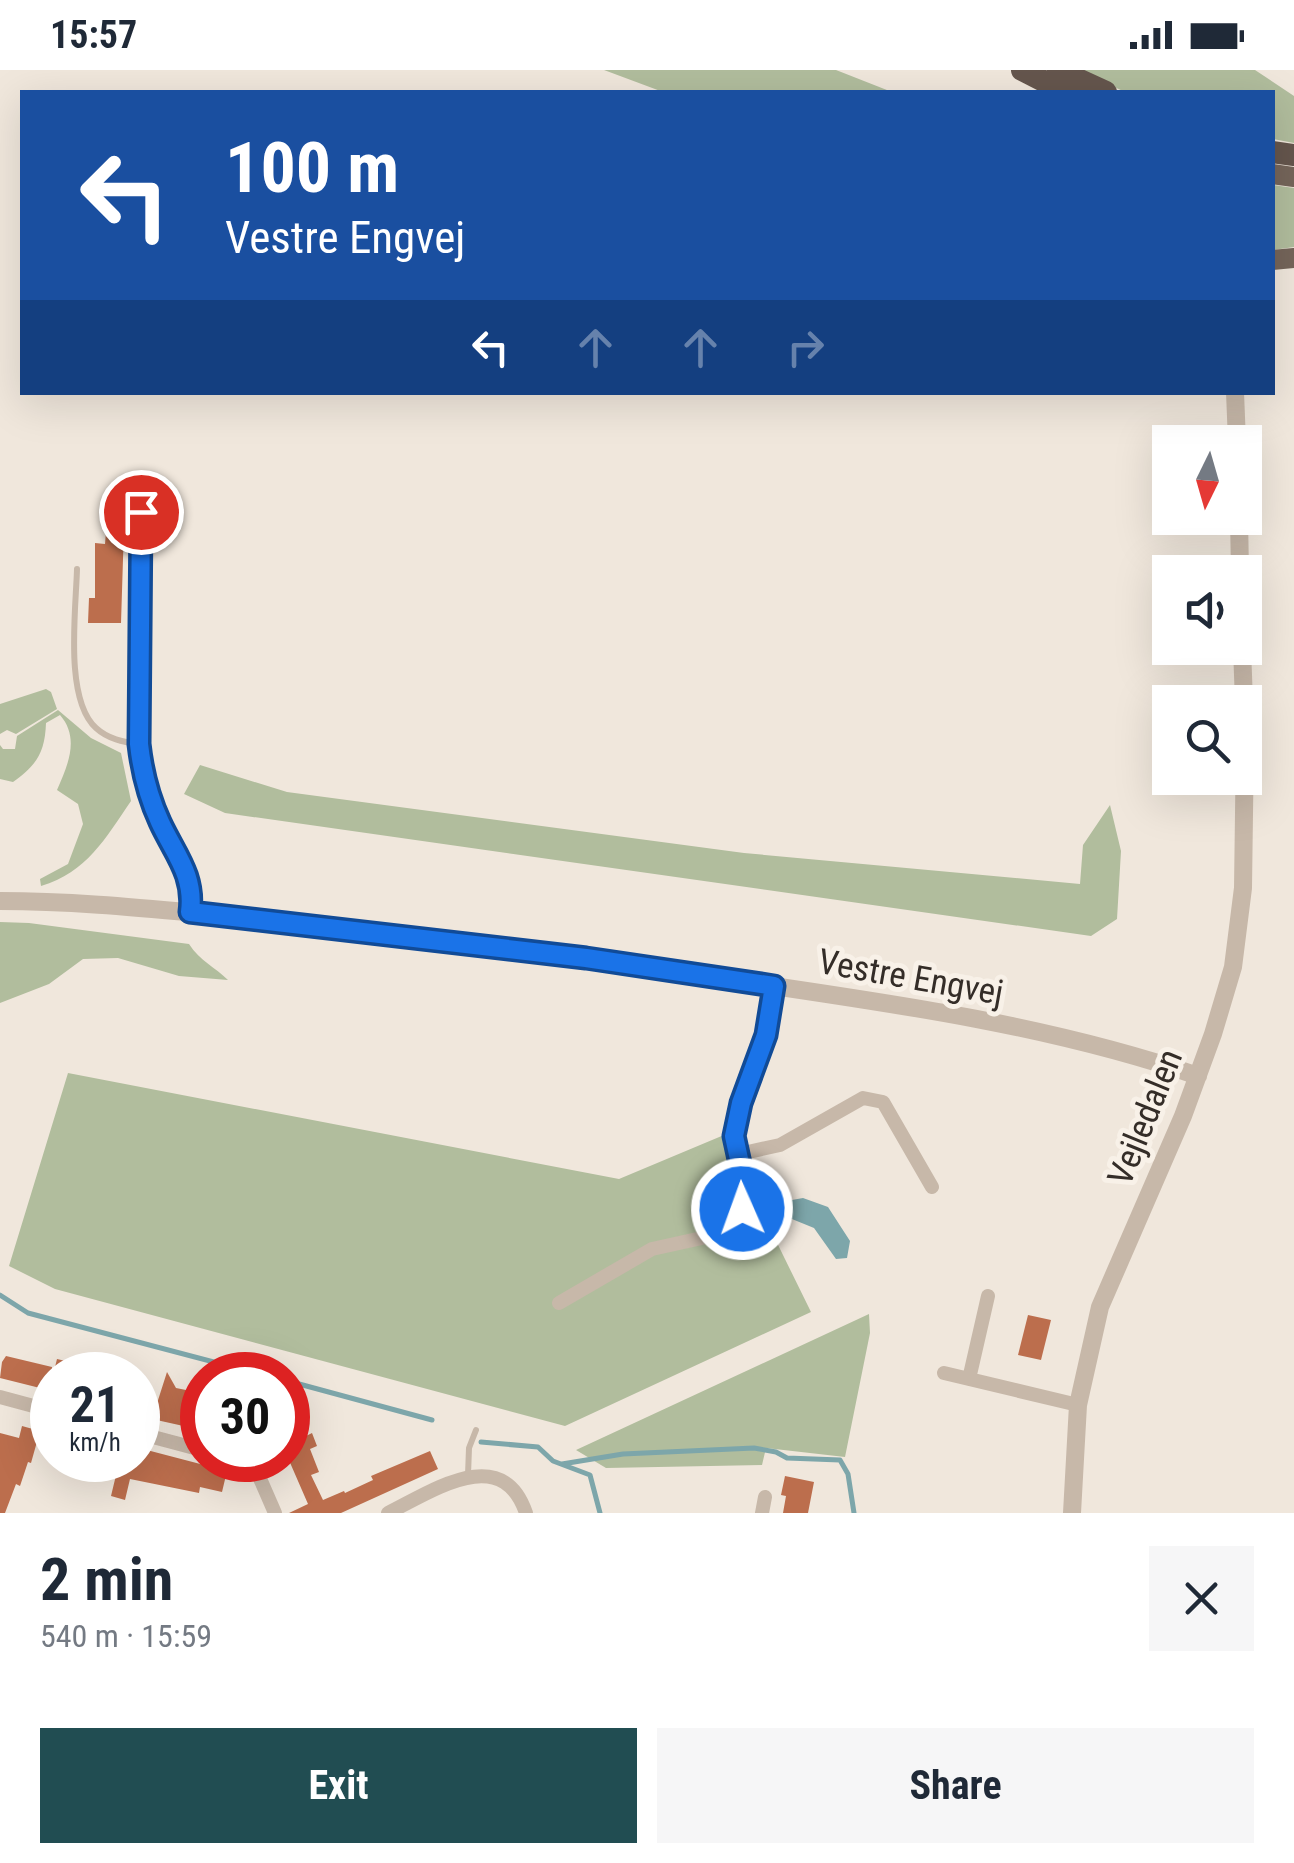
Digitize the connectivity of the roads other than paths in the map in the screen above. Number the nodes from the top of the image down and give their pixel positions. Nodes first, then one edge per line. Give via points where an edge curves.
1 (1022, 70) edge
2 (1058, 70) edge
3 (1061, 90) edge
4 (1102, 90) edge
5 (1235, 395) edge
6 (1236, 425) edge
7 (141, 512) dead end
8 (76, 569) dead end
9 (139, 744) junction
10 (1244, 795) edge
11 (0, 901) edge
12 (190, 912) junction
13 (774, 986) junction
14 (1198, 1076) junction
15 (738, 1154) junction
16 (932, 1187) dead end
17 (988, 1296) dead end
18 (559, 1303) dead end
19 (944, 1373) dead end
20 (969, 1379) junction
21 (0, 1398) edge
22 (30, 1406) edge
23 (1078, 1406) junction
24 (476, 1430) dead end
25 (468, 1476) junction
26 (261, 1482) edge
27 (765, 1497) dead end
28 (275, 1513) edge
29 (388, 1513) edge
30 (526, 1513) edge
31 (762, 1513) edge
32 (1072, 1513) edge

1 - 3 highway
2 - 4 highway
5 - 6 street
7 - 9 lane
8 - 9 lane via 78,691 93,726
9 - 12 street via 161,824 190,880
10 - 14 street, Vejledalen via 1235,948
11 - 12 street, Vestre Engvej
12 - 13 street, Vestre Engvej
13 - 14 street, Vestre Engvej via 1043,1034
13 - 15 street via 761,1054 741,1103 734,1136
14 - 23 street, Vejledalen via 1100,1308
15 - 16 street via 780,1145 873,1098 883,1102
15 - 18 street via 742,1209 730,1222 711,1236 652,1249
17 - 20 street
19 - 20 street
20 - 23 street
21 - 22 street
23 - 32 street, Vejledalen
24 - 25 lane
25 - 29 street
25 - 30 street via 498,1478
26 - 28 street
27 - 31 street

